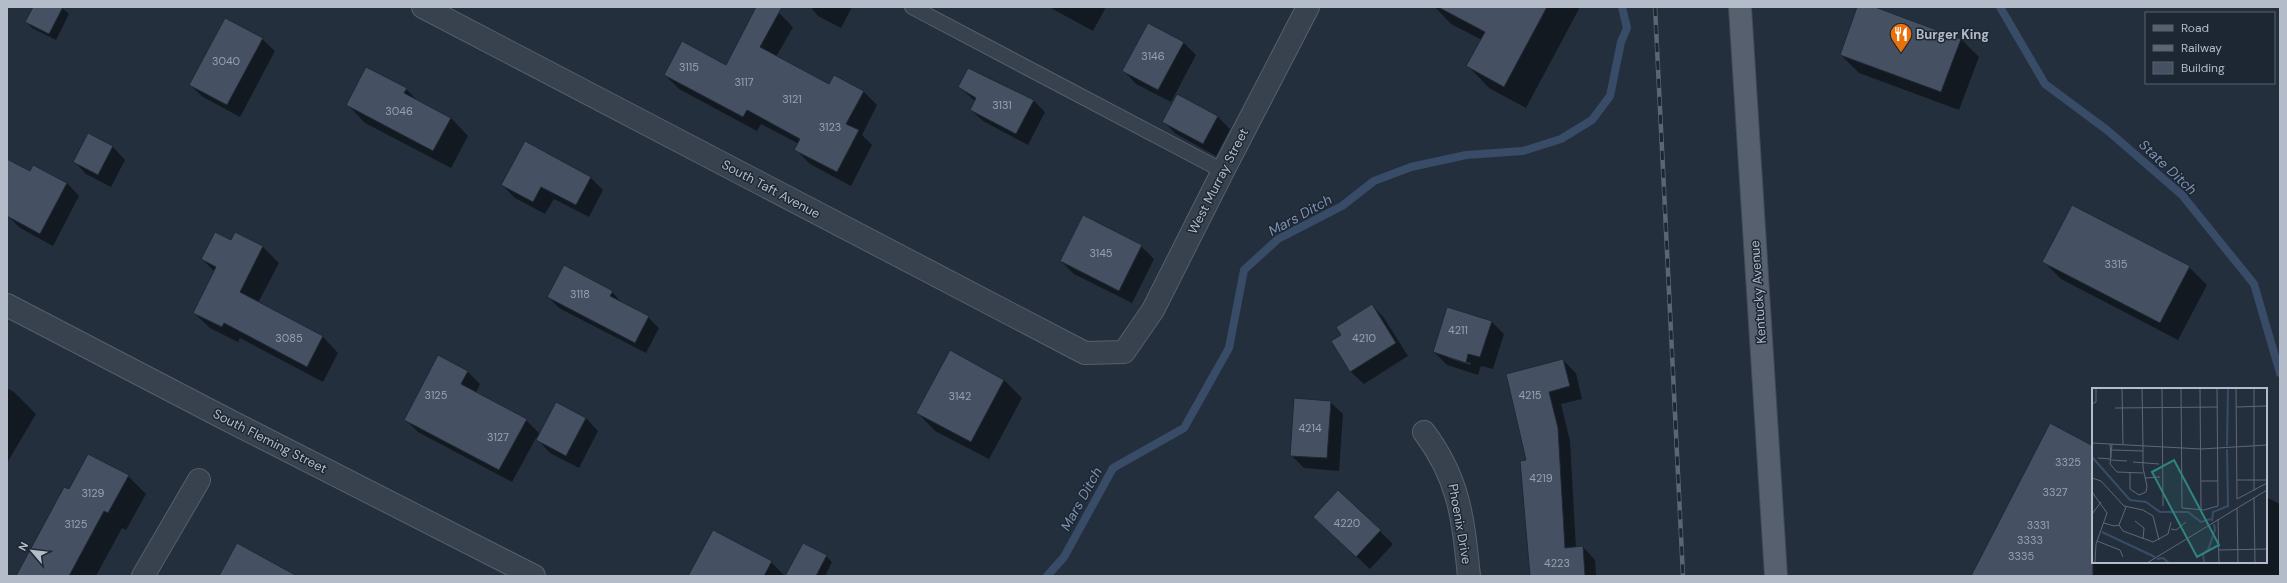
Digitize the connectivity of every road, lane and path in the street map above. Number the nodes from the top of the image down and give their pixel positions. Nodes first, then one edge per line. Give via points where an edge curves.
1 (423, 7) edge
2 (912, 7) edge
3 (1308, 7) edge
4 (1740, 7) edge
5 (1222, 170) junction
6 (7, 305) edge
7 (1124, 352) joint
8 (1424, 432) dead end
9 (199, 480) dead end
10 (143, 576) edge
11 (534, 576) edge
12 (1469, 576) edge
13 (1776, 576) edge

1 - 7 street, South Taft Avenue via 1085,352
2 - 5 lane
3 - 5 street, West Murray Street
4 - 13 main road, Kentucky Avenue
5 - 7 street, West Murray Street via 1154,310
6 - 11 street, South Fleming Street
8 - 12 street, Phoenix Drive via 1443,460 1454,483
9 - 10 street

